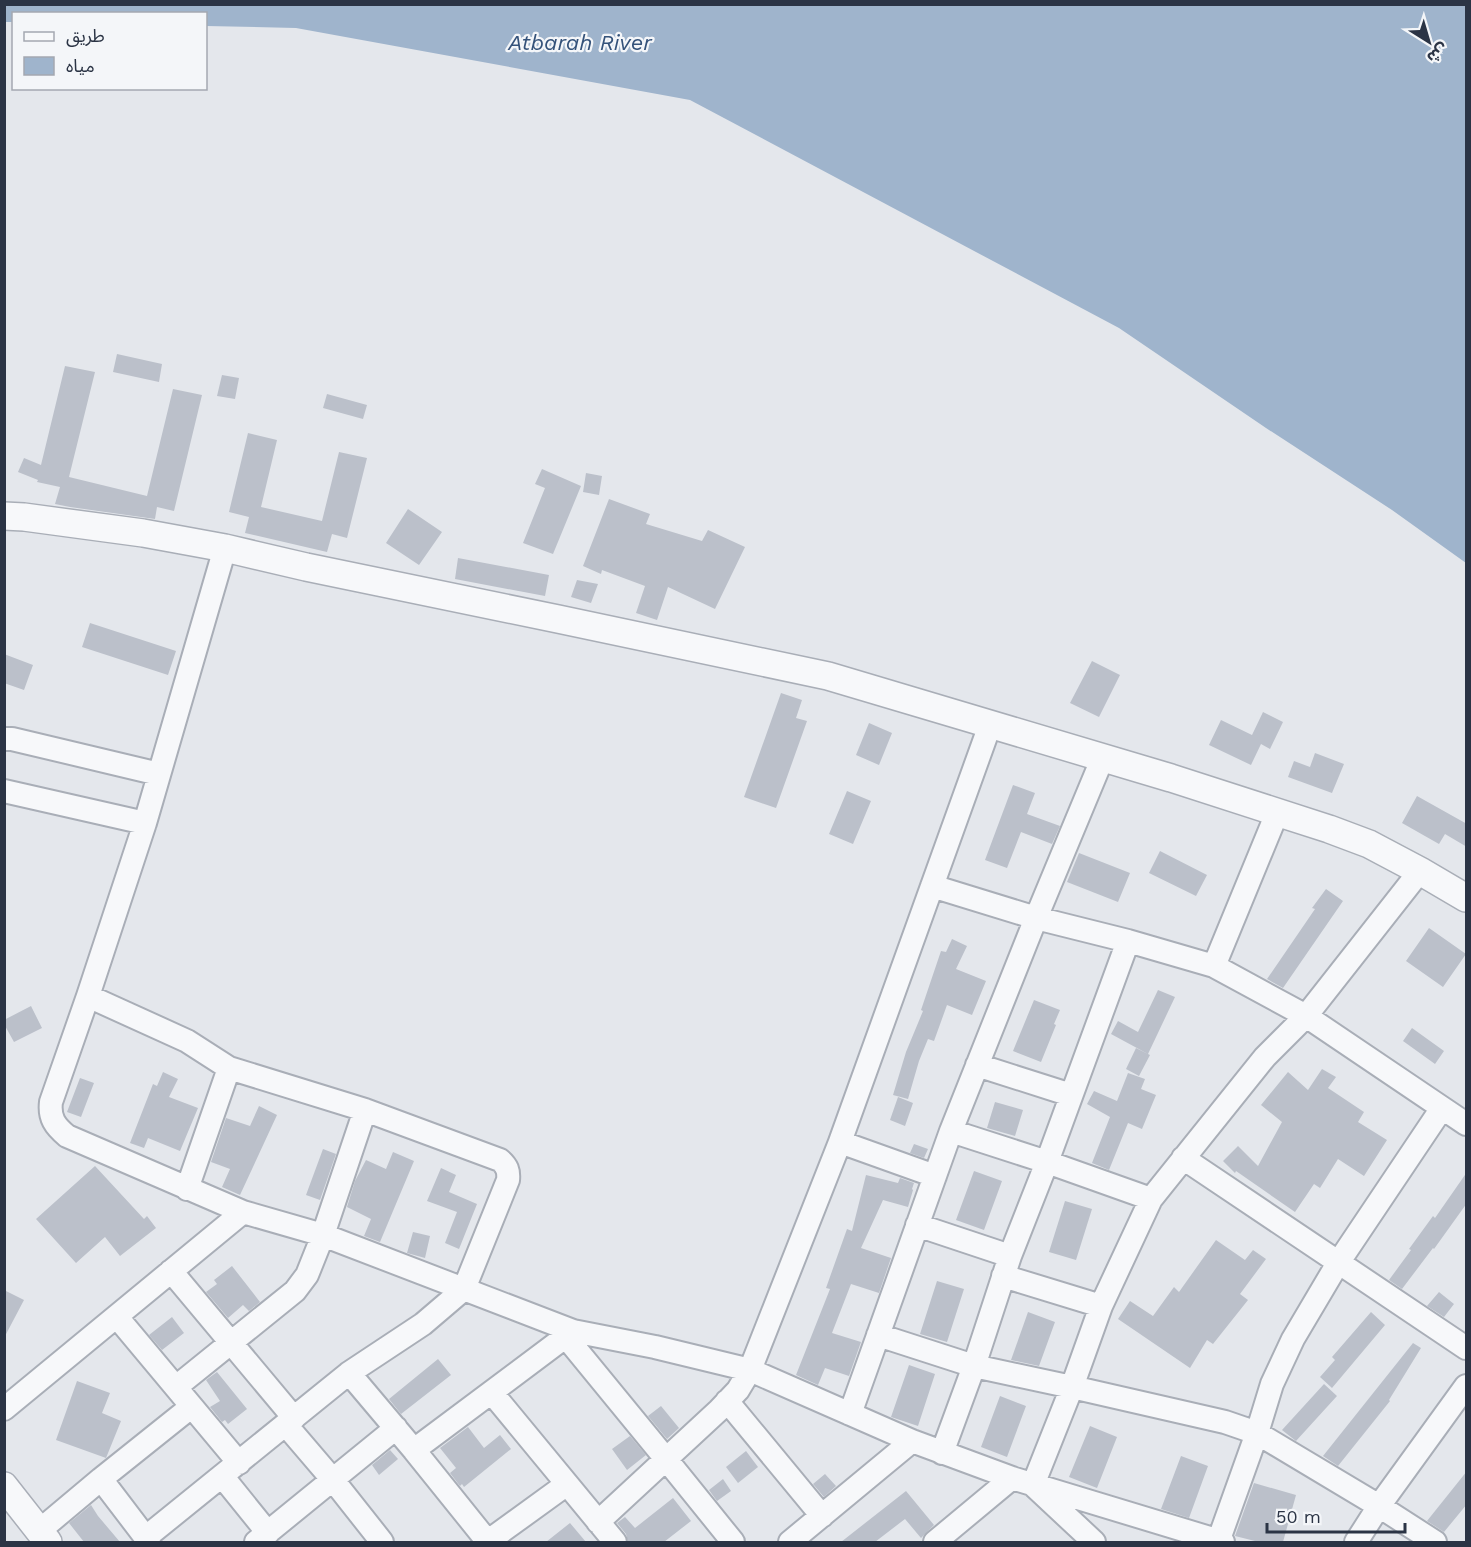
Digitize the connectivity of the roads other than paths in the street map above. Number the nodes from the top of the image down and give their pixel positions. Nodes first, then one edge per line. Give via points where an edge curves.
1 (4, 516) edge
2 (225, 548) junction
3 (990, 725) junction
4 (4, 740) edge
5 (1103, 757) junction
6 (159, 774) junction
7 (4, 791) edge
8 (1277, 813) junction
9 (145, 823) junction
10 (1420, 871) junction
11 (932, 885) junction
12 (1467, 898) edge
13 (1036, 918) junction
14 (1128, 941) junction
15 (1214, 966) junction
16 (88, 996) junction
17 (1306, 1016) junction
18 (977, 1065) junction
19 (229, 1068) junction
20 (1071, 1095) junction
21 (1442, 1108) junction
22 (365, 1110) junction
23 (1467, 1124) edge
24 (951, 1131) junction
25 (840, 1142) junction
26 (1183, 1158) junction
27 (1047, 1162) junction
28 (935, 1176) junction
29 (187, 1189) junction
30 (1151, 1199) junction
31 (243, 1212) junction
32 (917, 1225) junction
33 (322, 1235) junction
34 (1338, 1263) junction
35 (1006, 1266) junction
36 (171, 1271) junction
37 (464, 1289) junction
38 (1101, 1306) junction
39 (117, 1317) junction
40 (569, 1334) junction
41 (878, 1335) junction
42 (231, 1343) junction
43 (1467, 1348) edge
44 (974, 1366) junction
45 (750, 1370) junction
46 (349, 1373) junction
47 (1467, 1386) edge
48 (176, 1387) junction
49 (1072, 1387) junction
50 (492, 1393) junction
51 (727, 1401) junction
52 (191, 1407) junction
53 (4, 1409) edge
54 (850, 1414) junction
55 (290, 1421) junction
56 (396, 1428) junction
57 (1257, 1433) junction
58 (912, 1441) junction
59 (414, 1450) junction
60 (942, 1453) junction
61 (666, 1459) junction
62 (230, 1469) junction
63 (101, 1479) junction
64 (333, 1480) junction
65 (1023, 1481) junction
66 (567, 1484) junction
67 (4, 1486) edge
68 (1379, 1506) junction
69 (822, 1516) junction
70 (598, 1522) junction
71 (43, 1537) edge
72 (262, 1538) edge
73 (147, 1540) edge
74 (1087, 1540) edge
75 (382, 1542) edge
76 (487, 1542) edge
77 (615, 1542) edge
78 (733, 1542) edge
79 (790, 1542) edge
80 (935, 1542) edge
81 (1220, 1542) edge
82 (1356, 1542) edge
83 (1435, 1542) edge

1 - 2 street via 143,533
2 - 3 street via 828,676
2 - 6 street
3 - 5 street
3 - 11 street
4 - 6 street
5 - 8 street
5 - 13 street
6 - 9 street
7 - 9 street
8 - 10 street via 1369,844
8 - 15 street
9 - 16 street
10 - 12 street
10 - 17 street
11 - 13 street
11 - 25 street
13 - 14 street
13 - 18 street
14 - 15 street
14 - 20 street
15 - 17 street
16 - 19 street via 177,1036
16 - 29 street via 51,1102 52,1120 67,1136
17 - 21 street
17 - 26 street via 1265,1057
18 - 20 street
18 - 24 street
19 - 22 street
19 - 29 street
20 - 27 street
21 - 23 street
21 - 34 street
22 - 33 street
22 - 37 street via 506,1165 508,1180
24 - 27 street
24 - 28 street
25 - 28 street
25 - 45 street
26 - 30 street
26 - 34 street
27 - 30 street
27 - 35 street
28 - 32 street
29 - 31 street
30 - 38 street
31 - 33 street
31 - 36 street
32 - 35 street
32 - 41 street
33 - 37 street
33 - 42 street via 307,1275 296,1291
34 - 43 street
34 - 57 street via 1293,1339 1272,1384
35 - 38 street
35 - 44 street
36 - 39 street
36 - 42 street
37 - 40 street
37 - 46 street via 423,1324
38 - 49 street
39 - 48 street
39 - 53 street
40 - 45 street via 655,1347
40 - 50 street
40 - 61 street
41 - 44 street
41 - 54 street
42 - 48 street
42 - 55 street
44 - 49 street
44 - 60 street
45 - 51 street
45 - 54 street
46 - 55 street
46 - 56 street
47 - 68 street
48 - 52 street
49 - 57 street
49 - 65 street
50 - 59 street
50 - 66 street
51 - 61 street
51 - 69 street
52 - 62 street
52 - 63 street
54 - 58 street
55 - 62 street
55 - 64 street
56 - 59 street
56 - 64 street
57 - 68 street
57 - 81 street
58 - 60 street
58 - 69 street
59 - 76 street
60 - 65 street
61 - 70 street
61 - 78 street
62 - 72 street
62 - 73 street
63 - 71 street
63 - 73 street
64 - 72 street
64 - 75 street
65 - 74 street
65 - 80 street
65 - 81 street
66 - 70 street
66 - 76 street
67 - 71 street
68 - 82 street
68 - 83 street
69 - 79 street
70 - 77 street

